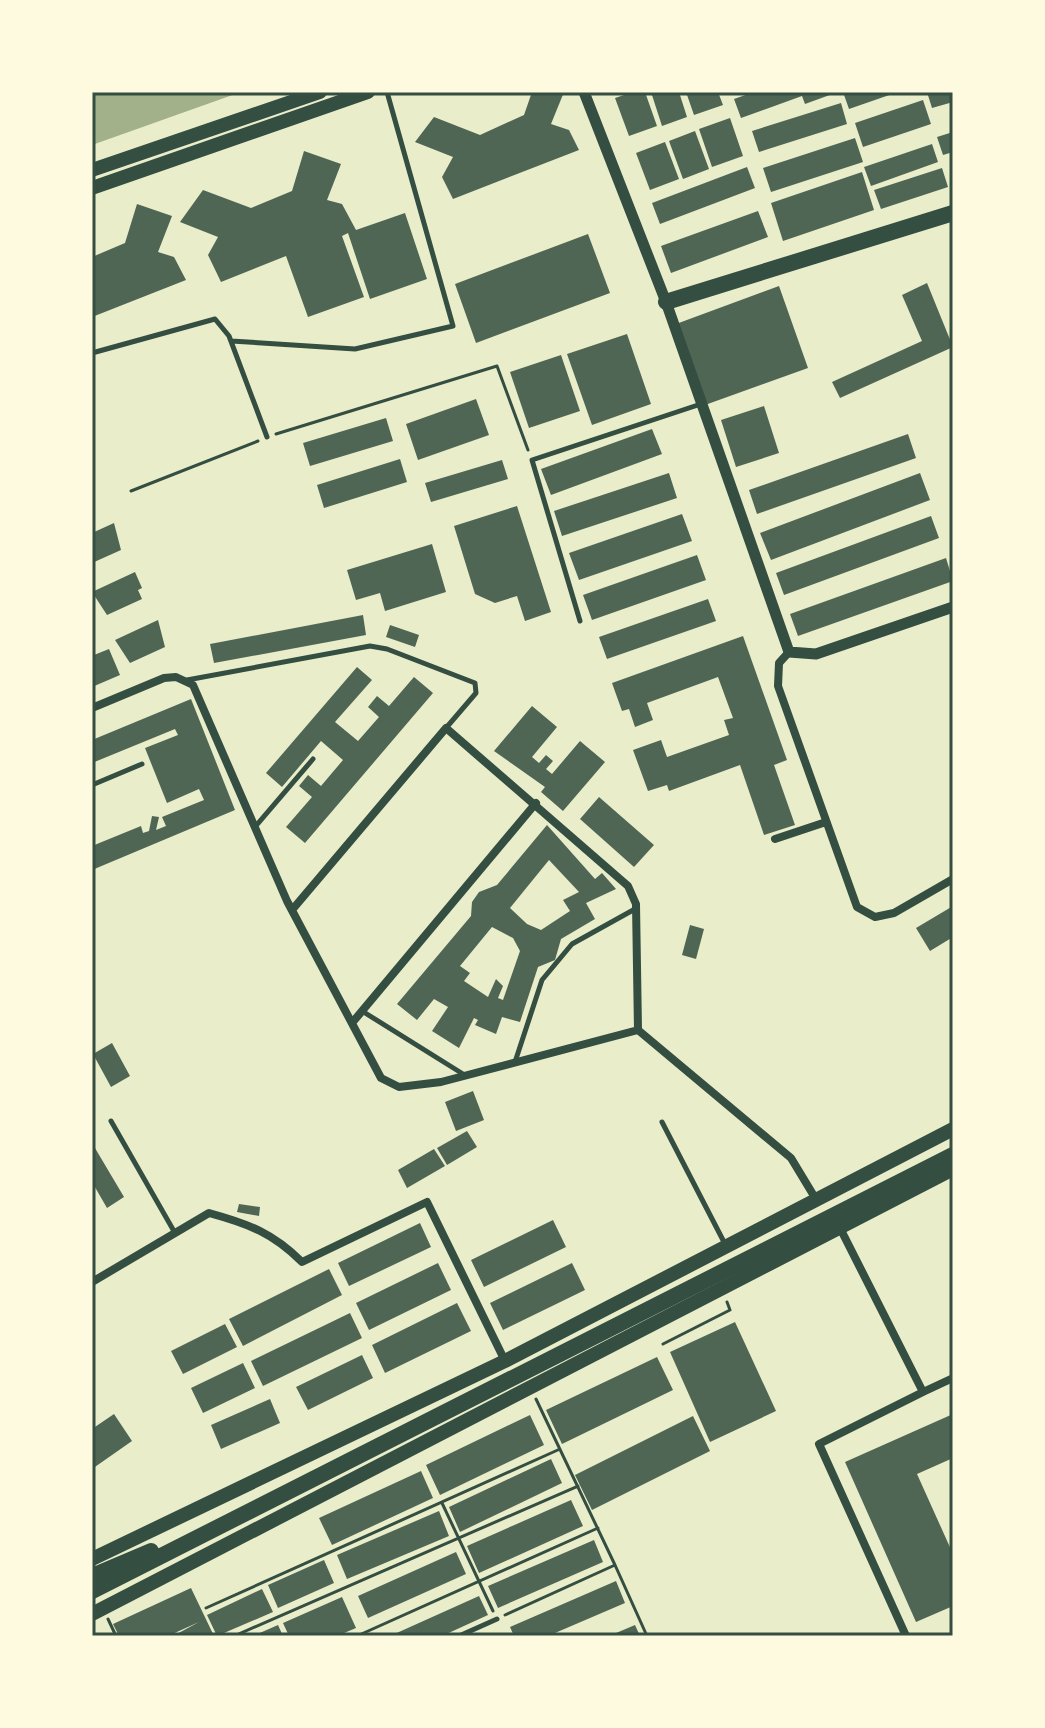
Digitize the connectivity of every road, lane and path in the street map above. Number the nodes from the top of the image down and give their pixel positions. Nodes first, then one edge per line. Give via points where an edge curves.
1 (320, 92) edge
2 (368, 92) edge
3 (387, 92) edge
4 (584, 92) edge
5 (92, 170) edge
6 (92, 188) edge
7 (953, 213) edge
8 (666, 302) junction
9 (231, 341) junction
10 (92, 353) edge
11 (702, 404) junction
12 (267, 437) junction
13 (532, 460) junction
14 (131, 491) dead end
15 (953, 607) edge
16 (580, 621) dead end
17 (789, 652) junction
18 (186, 681) junction
19 (92, 708) edge
20 (446, 728) junction
21 (313, 759) dead end
22 (142, 764) dead end
23 (92, 785) edge
24 (536, 803) junction
25 (826, 822) junction
26 (255, 827) junction
27 (775, 839) dead end
28 (953, 879) edge
29 (636, 908) junction
30 (292, 910) junction
31 (362, 1011) junction
32 (352, 1023) junction
33 (638, 1030) junction
34 (515, 1063) junction
35 (466, 1076) junction
36 (111, 1121) dead end
37 (662, 1122) dead end
38 (953, 1129) edge
39 (950, 1160) edge
40 (817, 1202) junction
41 (840, 1228) junction
42 (175, 1233) junction
43 (727, 1249) junction
44 (92, 1282) edge
45 (730, 1310) dead end
46 (663, 1344) dead end
47 (505, 1361) junction
48 (953, 1378) edge
49 (531, 1388) junction
50 (923, 1392) junction
51 (560, 1449) junction
52 (578, 1486) junction
53 (442, 1503) junction
54 (241, 1515) junction
55 (598, 1528) junction
56 (460, 1540) junction
57 (92, 1559) edge
58 (615, 1565) junction
59 (92, 1576) edge
60 (480, 1584) junction
61 (92, 1591) edge
62 (206, 1608) dead end
63 (92, 1614) edge
64 (497, 1619) junction
65 (234, 1636) edge
66 (357, 1636) edge
67 (459, 1636) edge
68 (647, 1636) edge
69 (906, 1636) edge

1 - 5 main road
2 - 6 main road
3 - 9 lane via 453,326 355,349
4 - 8 street
7 - 8 highway
8 - 11 street
9 - 10 lane via 215,319
9 - 12 lane
11 - 13 lane
11 - 17 street
12 - 13 path via 497,366
12 - 14 path
13 - 16 lane
15 - 17 street via 816,654
17 - 25 street via 779,663 778,686
18 - 19 street via 164,678
18 - 20 lane via 380,647 475,683 476,693
18 - 26 street via 199,693
20 - 24 street
20 - 30 street
21 - 26 lane
22 - 23 lane
24 - 29 street via 621,878
24 - 31 street
25 - 27 street
25 - 28 street via 857,907 866,914 894,913
26 - 30 street
29 - 33 street
29 - 34 lane via 572,944 542,980
30 - 32 street
31 - 32 street
31 - 35 lane
32 - 35 street via 388,1085
33 - 34 street
33 - 40 street via 791,1158
34 - 35 street
36 - 42 lane
37 - 43 lane
38 - 40 main road
39 - 41 main road
39 - 54 highway
40 - 43 main road
41 - 49 main road
41 - 50 street
42 - 44 street
42 - 47 street via 209,1213 278,1239 302,1262 427,1202
43 - 47 main road
45 - 46 path
47 - 57 main road
48 - 50 street
49 - 51 path
49 - 63 main road
50 - 69 street via 819,1444
51 - 52 path
51 - 53 path
52 - 55 path
52 - 56 path
53 - 56 path
53 - 62 path
54 - 59 highway
54 - 61 highway
55 - 58 path
55 - 60 path
56 - 60 path
56 - 65 path
58 - 64 path
58 - 68 path
60 - 64 path
60 - 66 path
64 - 67 lane

